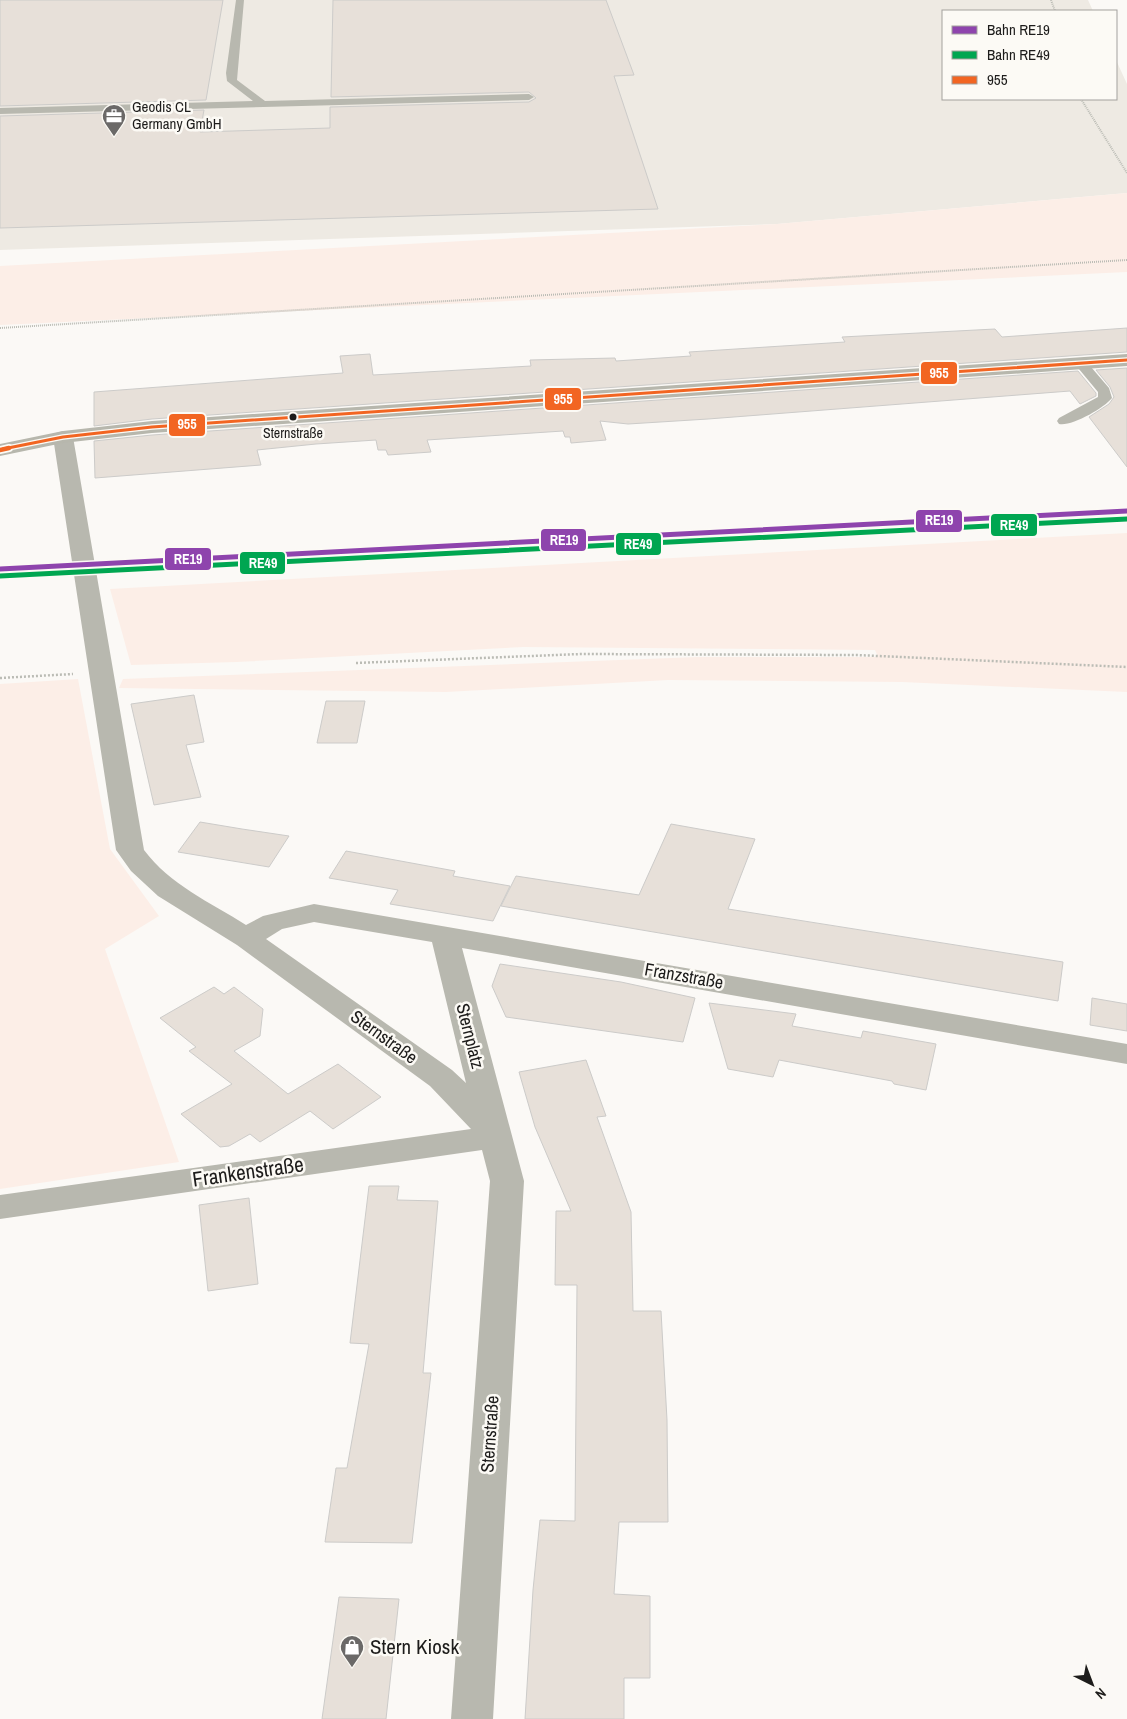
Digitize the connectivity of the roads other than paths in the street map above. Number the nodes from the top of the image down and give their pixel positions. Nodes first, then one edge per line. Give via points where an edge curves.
1 (240, 0) edge
2 (530, 96) dead end
3 (263, 104) junction
4 (0, 111) edge
5 (1127, 360) edge
6 (1080, 363) junction
7 (1064, 421) dead end
8 (63, 437) junction
9 (0, 450) edge
10 (444, 934) junction
11 (246, 938) junction
12 (1127, 1054) edge
13 (495, 1137) junction
14 (0, 1207) edge
15 (472, 1719) edge

1 - 3 lane via 232,81
2 - 3 lane
3 - 4 lane
5 - 6 main road
6 - 7 lane via 1104,391 1106,398
6 - 8 main road via 143,428
8 - 9 main road
8 - 11 street, Sternstraße via 130,850 140,866 168,891
10 - 11 street, Franzstraße via 314,913 273,922
10 - 12 street, Franzstraße
10 - 13 street, Sternplatz
11 - 13 street, Sternstraße via 442,1078
13 - 14 street, Frankenstraße
13 - 15 street, Sternstraße via 507,1181

